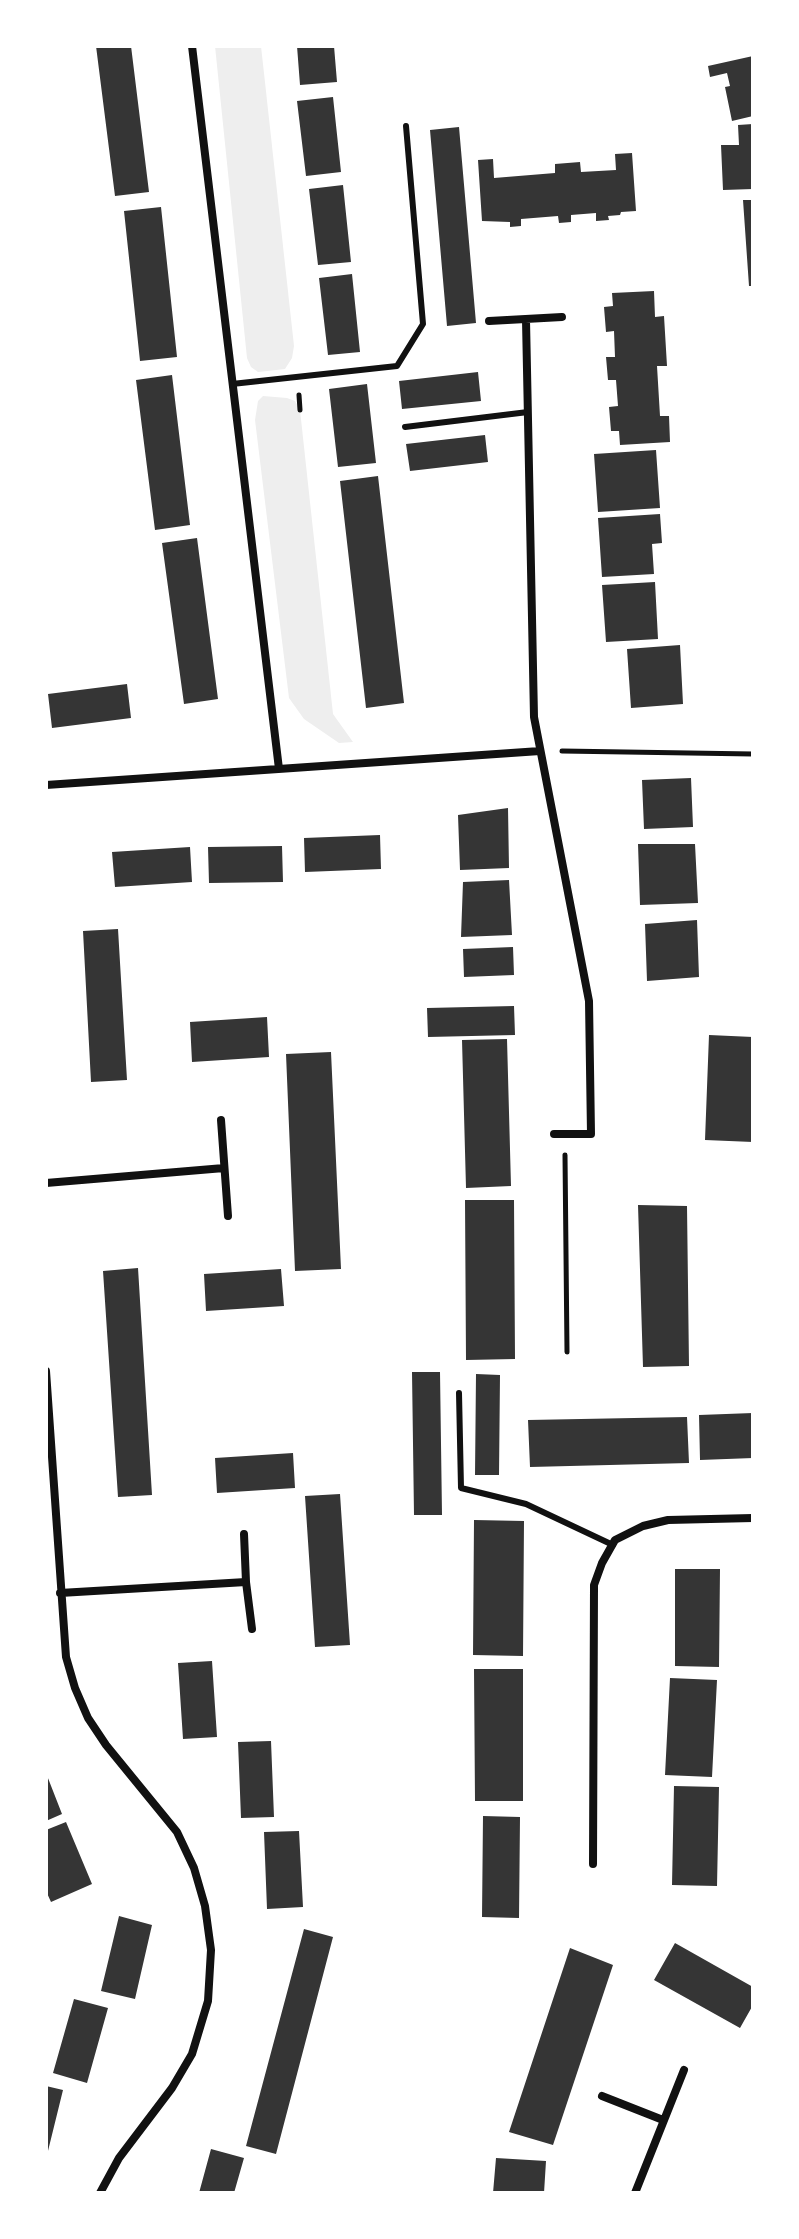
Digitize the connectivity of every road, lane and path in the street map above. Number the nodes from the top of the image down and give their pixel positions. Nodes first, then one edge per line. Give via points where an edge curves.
1 (192, 46) edge
2 (406, 126) dead end
3 (562, 317) dead end
4 (526, 320) junction
5 (489, 321) dead end
6 (232, 384) junction
7 (528, 412) junction
8 (405, 427) dead end
9 (540, 751) junction
10 (753, 754) edge
11 (279, 769) junction
12 (46, 785) edge
13 (221, 1120) dead end
14 (554, 1134) dead end
15 (565, 1134) junction
16 (224, 1168) junction
17 (46, 1183) edge
18 (228, 1216) dead end
19 (567, 1352) dead end
20 (46, 1371) edge
21 (459, 1393) dead end
22 (753, 1518) edge
23 (244, 1534) dead end
24 (613, 1545) junction
25 (246, 1582) junction
26 (60, 1593) junction
27 (252, 1629) dead end
28 (593, 1864) dead end
29 (684, 2070) dead end
30 (602, 2096) dead end
31 (663, 2120) junction
32 (100, 2193) edge
33 (635, 2193) edge

1 - 6 street
2 - 6 lane via 423,324 397,366
3 - 4 street
4 - 5 street
4 - 7 street
6 - 11 street
7 - 8 lane
7 - 9 street via 534,717
9 - 10 path
9 - 11 street
9 - 15 street via 589,1001 591,1134
11 - 12 street
13 - 16 street
14 - 15 street
15 - 19 path
16 - 17 street
16 - 18 street
20 - 26 street
21 - 24 lane via 461,1488 526,1504
22 - 24 street via 668,1520 643,1526
23 - 25 street
24 - 28 street via 594,1585
25 - 26 street
25 - 27 street
26 - 32 street via 66,1657 75,1688 106,1745 177,1832 205,1906 211,1950 208,2001 192,2054
29 - 31 street
30 - 31 street
31 - 33 street

